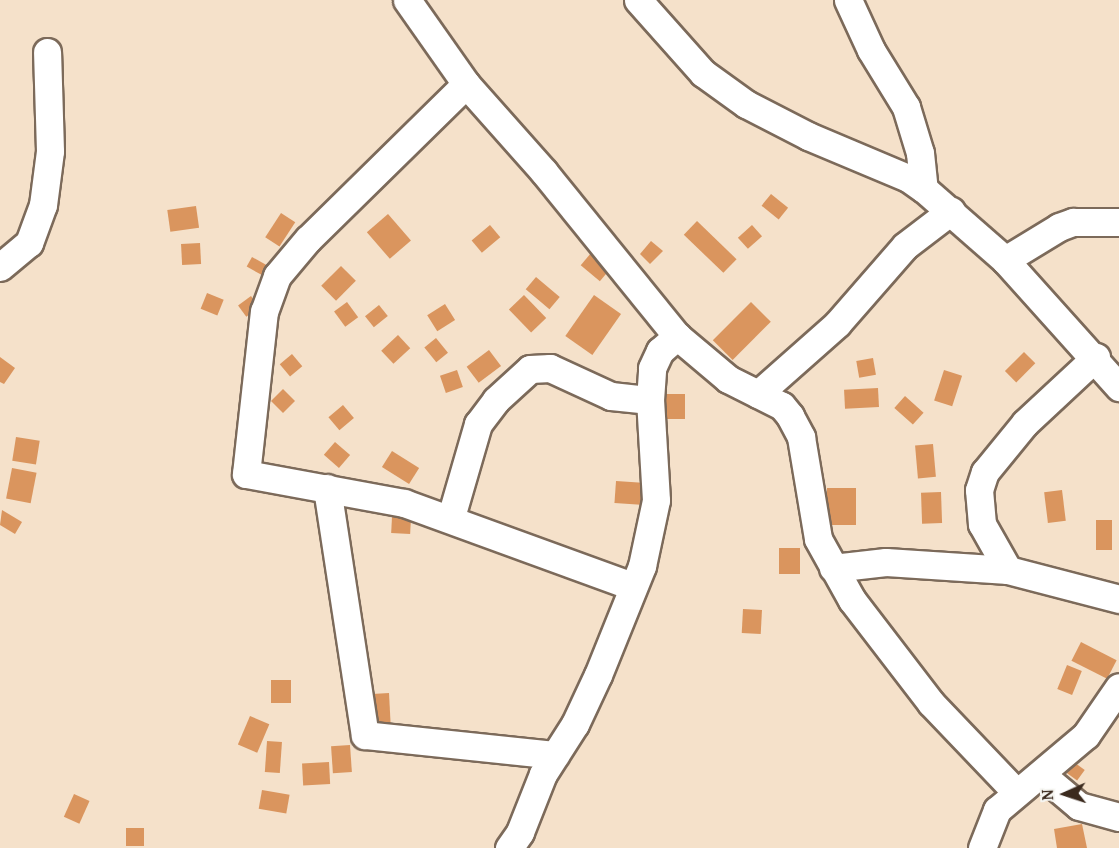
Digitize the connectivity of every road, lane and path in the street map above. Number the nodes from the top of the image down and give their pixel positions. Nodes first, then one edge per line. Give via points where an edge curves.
1 (407, 0) edge
2 (638, 0) edge
3 (848, 0) edge
4 (47, 52) dead end
5 (466, 84) junction
6 (924, 189) junction
7 (951, 211) junction
8 (1119, 222) edge
9 (1005, 260) junction
10 (0, 267) edge
11 (677, 336) junction
12 (1096, 357) junction
13 (1119, 387) edge
14 (758, 394) junction
15 (650, 400) junction
16 (327, 488) junction
17 (450, 517) junction
18 (834, 568) junction
19 (1008, 570) junction
20 (632, 586) junction
21 (1119, 599) edge
22 (1119, 687) edge
23 (555, 755) junction
24 (1042, 776) junction
25 (1015, 791) junction
26 (1119, 817) edge
27 (509, 848) edge
28 (982, 848) edge

1 - 5 street
2 - 6 street via 703,73 746,104 789,128 908,178
3 - 6 street via 871,50 906,107 921,160
4 - 10 street via 50,151 43,205 29,243
5 - 11 street via 544,172
5 - 16 street via 287,261 270,291 264,310 246,474
6 - 7 street
7 - 9 street
7 - 14 street via 905,246 837,324
8 - 9 street via 1073,222
9 - 12 street
11 - 14 street via 728,379
11 - 15 street via 654,360
12 - 13 street
12 - 19 street via 1025,423 985,472 979,490 982,524
14 - 18 street via 782,406 797,425 813,525
15 - 17 street via 611,396 550,368 530,369 496,400 478,424
15 - 20 street via 657,474 654,520 642,566
16 - 17 street via 404,503
16 - 23 street via 365,735
17 - 20 street
18 - 19 street via 886,562
18 - 25 street via 906,674 979,758
19 - 21 street
20 - 23 street via 598,675
22 - 24 street via 1086,735
23 - 27 street
24 - 25 street
24 - 26 street via 1079,806
25 - 28 street via 997,810

